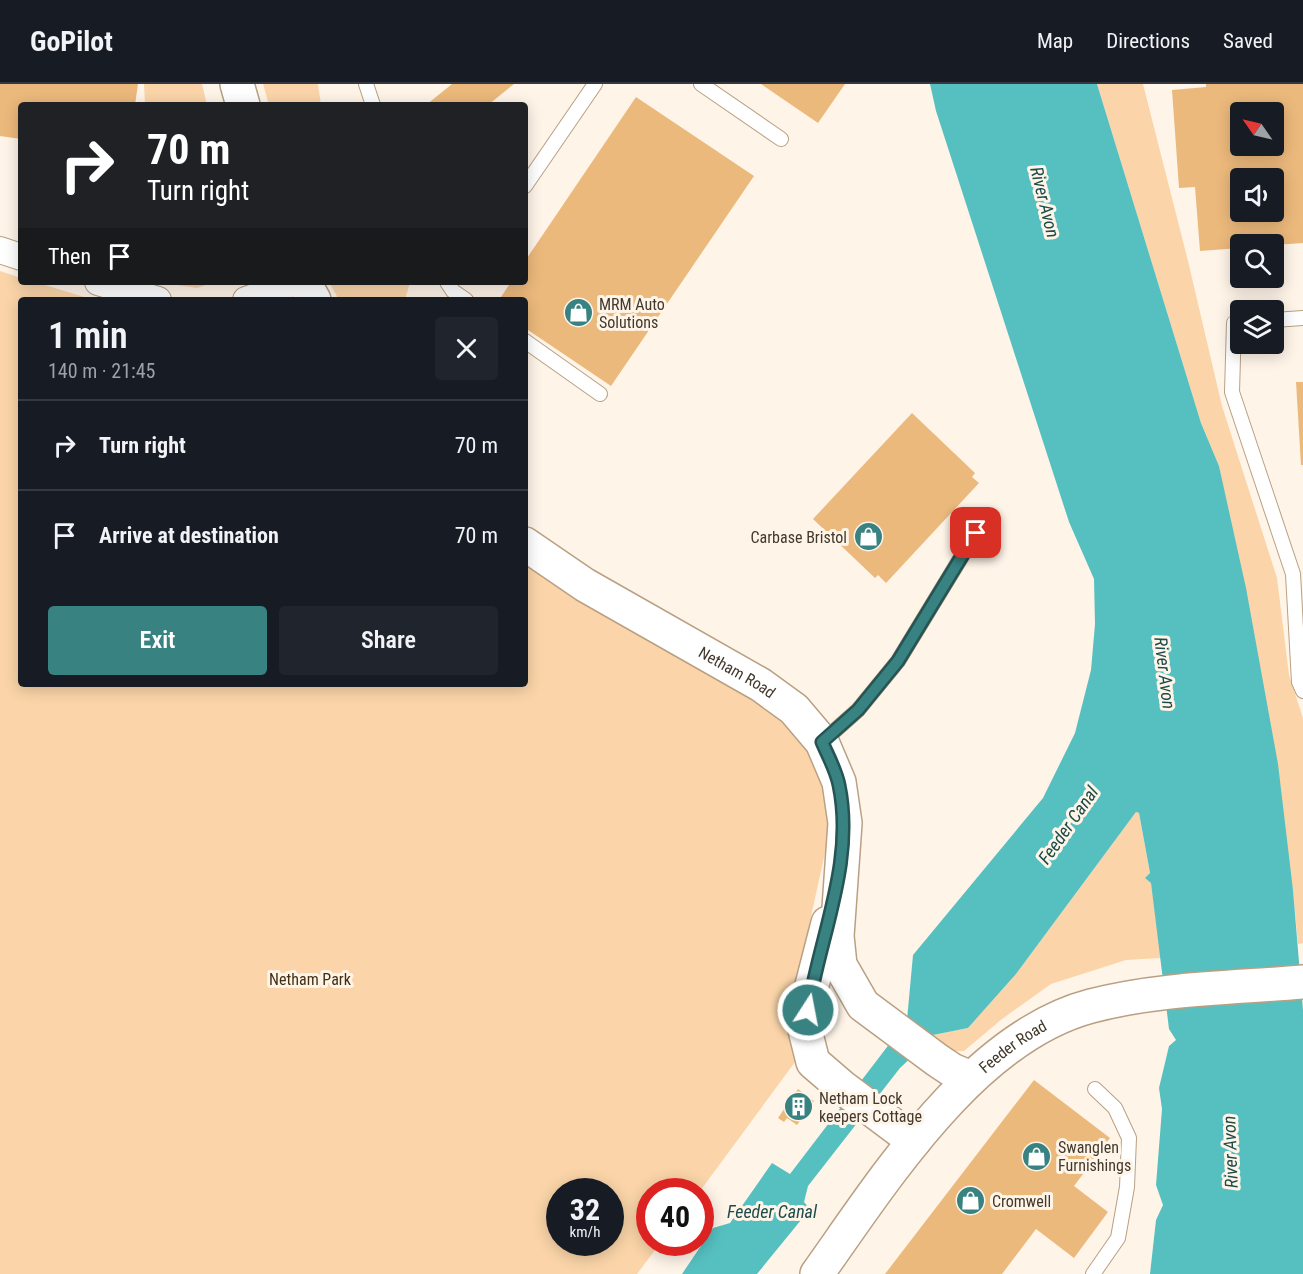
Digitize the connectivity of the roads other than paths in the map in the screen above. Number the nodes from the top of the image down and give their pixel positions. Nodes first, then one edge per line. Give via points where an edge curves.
1 (237, 84) edge
2 (366, 84) edge
3 (595, 84) edge
4 (701, 84) edge
5 (242, 102) edge
6 (372, 102) edge
7 (781, 139) dead end
8 (528, 182) edge
9 (0, 250) edge
10 (18, 256) edge
11 (108, 285) edge
12 (287, 285) edge
13 (148, 297) edge
14 (254, 297) edge
15 (1303, 318) edge
16 (1284, 319) edge
17 (528, 343) edge
18 (1233, 354) edge
19 (600, 394) dead end
20 (976, 533) dead end
21 (528, 546) edge
22 (1303, 691) edge
23 (822, 742) junction
24 (840, 873) junction
25 (1303, 982) edge
26 (971, 1078) junction
27 (1095, 1089) dead end
28 (914, 1141) junction
29 (817, 1274) edge
30 (1093, 1274) edge

1 - 5 street
2 - 6 lane
3 - 8 lane
4 - 7 lane
9 - 10 street
11 - 13 street
12 - 14 street
15 - 16 lane
17 - 19 lane
18 - 22 lane via 1232,392 1293,574 1299,682
20 - 23 lane via 898,661 858,710
21 - 23 street, Netham Road via 585,585 760,685 794,710
23 - 24 street, Netham Road via 839,782 845,823
24 - 26 street, Netham Road via 840,965 863,1005 937,1060
24 - 28 street, Netham Road via 811,989 805,1030 813,1062
25 - 26 street, Feeder Road via 1145,995 1089,1006 1045,1024 1007,1047
26 - 28 street, Feeder Road
27 - 30 lane via 1115,1108 1129,1138 1127,1187 1118,1238
28 - 29 street, Feeder Road

